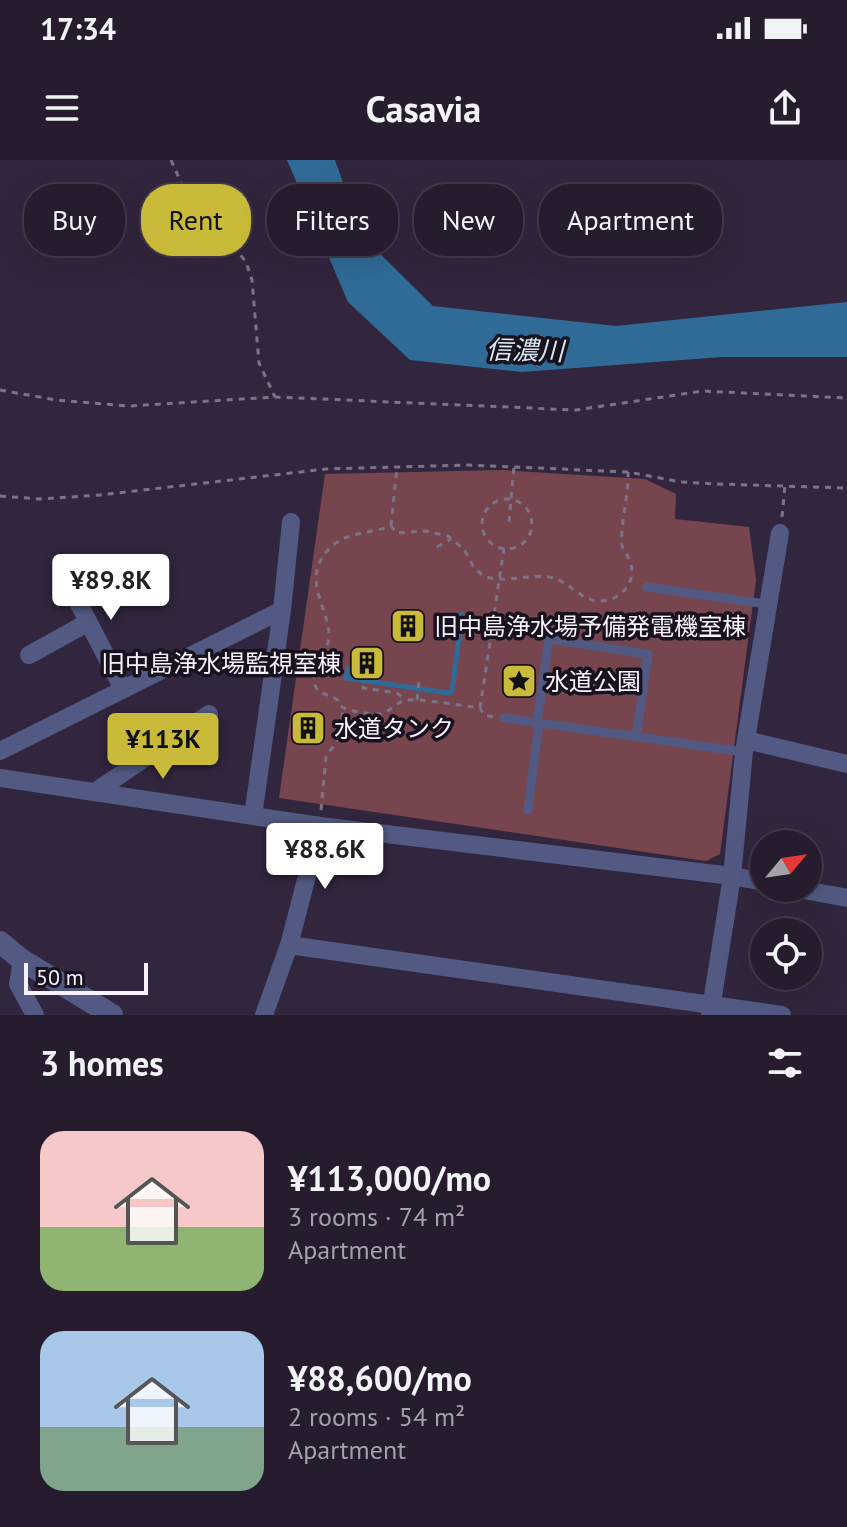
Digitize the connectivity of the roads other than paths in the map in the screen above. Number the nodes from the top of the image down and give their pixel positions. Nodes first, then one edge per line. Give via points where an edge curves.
1 (291, 522) dead end
2 (780, 533) road end
3 (63, 573) dead end
4 (647, 587) dead end
5 (766, 604) junction
6 (282, 610) junction
7 (87, 623) junction
8 (29, 655) dead end
9 (543, 679) junction
10 (123, 689) junction
11 (643, 692) junction
12 (209, 714) dead end
13 (504, 718) dead end
14 (538, 723) junction
15 (636, 737) junction
16 (745, 746) junction
17 (0, 751) edge
18 (847, 764) edge
19 (0, 778) edge
20 (95, 792) junction
21 (528, 810) dead end
22 (253, 816) junction
23 (320, 826) junction
24 (732, 876) junction
25 (750, 879) edge
26 (822, 893) edge
27 (847, 898) edge
28 (0, 942) edge
29 (289, 945) junction
30 (22, 960) junction
31 (711, 1010) edge
32 (35, 1015) edge
33 (112, 1015) edge
34 (264, 1015) edge
35 (782, 1015) edge

1 - 6 street
2 - 5 street
3 - 7 street
4 - 5 lane
5 - 16 street
6 - 10 street
6 - 22 street
7 - 8 street
7 - 10 street
9 - 11 lane
9 - 11 lane via 549,639 648,654
9 - 14 lane
10 - 17 street
11 - 15 lane
12 - 20 street
13 - 14 lane
14 - 15 lane
14 - 21 lane
15 - 16 lane
16 - 18 street
16 - 24 street
19 - 20 street
20 - 22 street
22 - 23 street
23 - 24 street
23 - 29 street
24 - 25 street
24 - 31 street
26 - 27 street
28 - 30 street
29 - 31 street
29 - 34 street
30 - 32 street via 18,984
30 - 33 street
31 - 35 street

